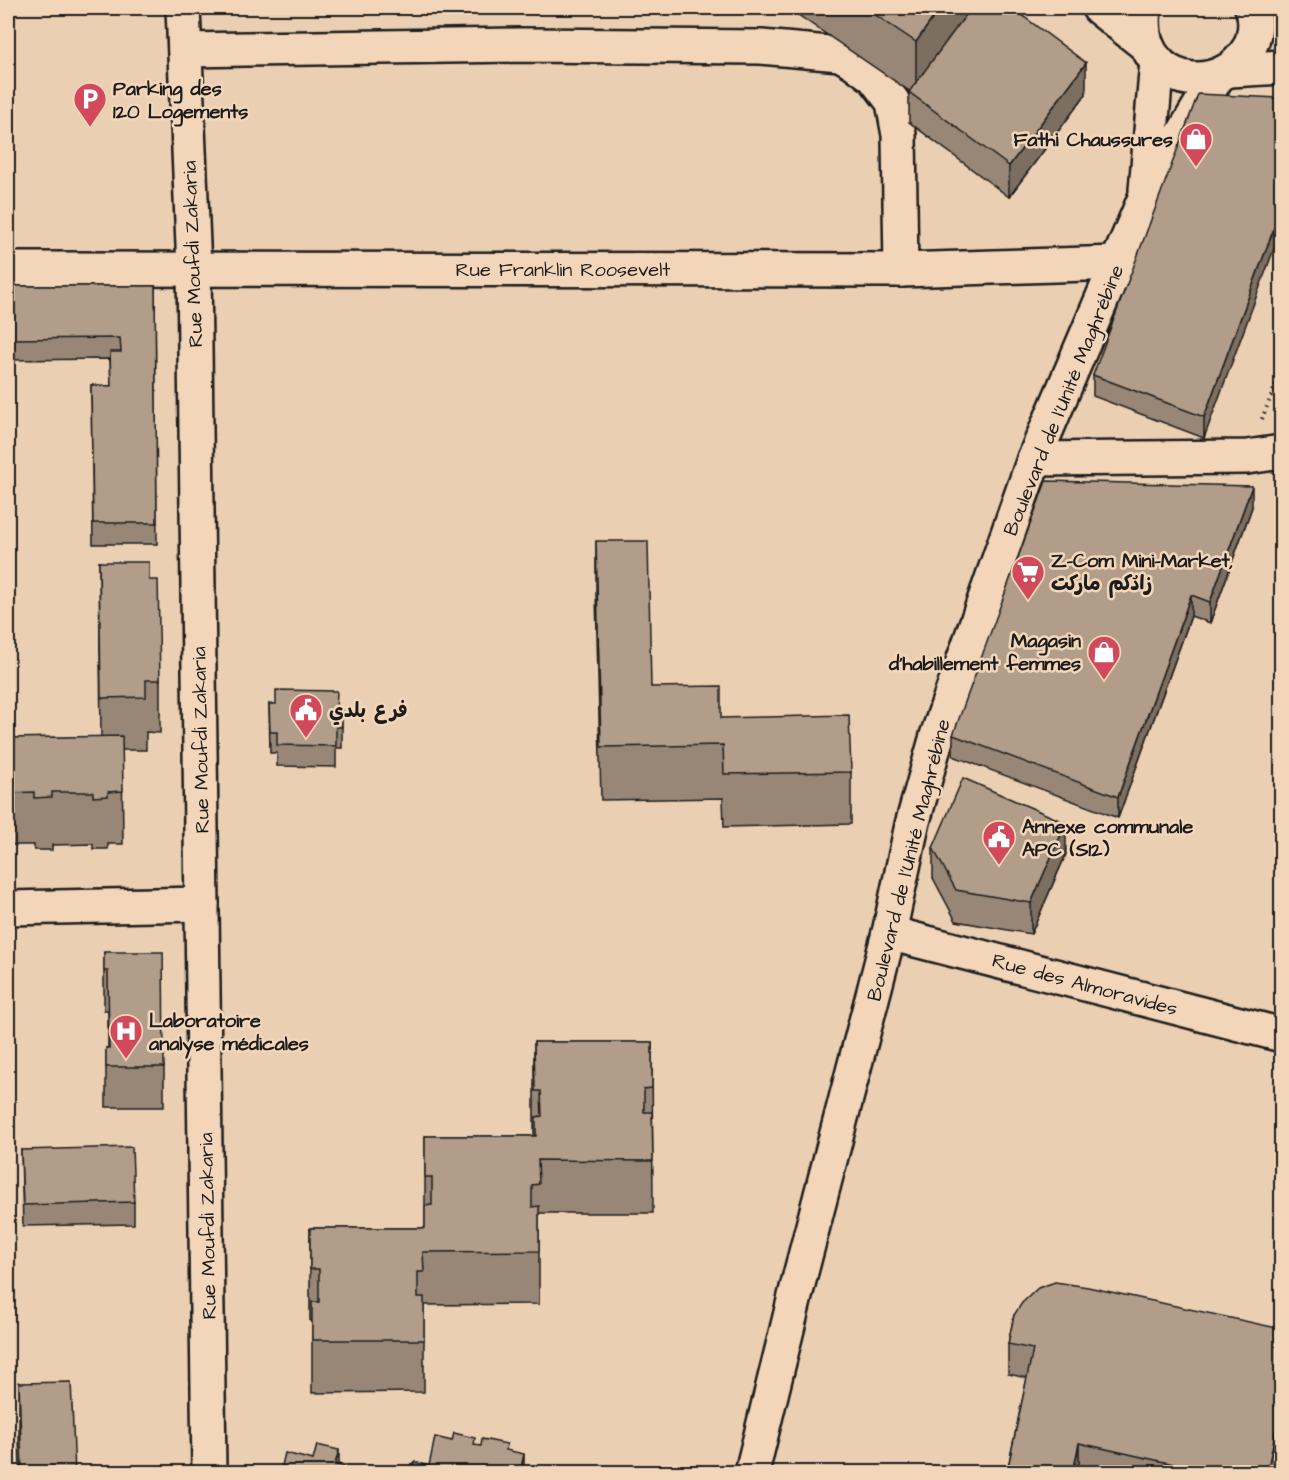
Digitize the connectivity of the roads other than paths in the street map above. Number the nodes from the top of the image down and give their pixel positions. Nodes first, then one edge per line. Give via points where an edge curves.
1 (183, 8) edge
2 (1099, 8) edge
3 (1145, 8) edge
4 (1252, 8) edge
5 (185, 50) junction
6 (1152, 53) junction
7 (1281, 67) edge
8 (1223, 74) junction
9 (1145, 198) junction
10 (1118, 262) junction
11 (194, 268) junction
12 (8, 269) edge
13 (901, 270) junction
14 (1281, 452) edge
15 (1034, 459) junction
16 (202, 904) junction
17 (8, 908) edge
18 (889, 933) junction
19 (1281, 1035) edge
20 (209, 1473) edge
21 (752, 1473) edge

1 - 5 street, Rue Moufdi Zakaria
2 - 6 street
3 - 6 street, Boulevard de l'Unité Maghrébine via 1143,28
4 - 8 street, Boulevard de l'Unité Maghrébine via 1255,28 1251,45 1242,59
5 - 11 street, Rue Moufdi Zakaria
5 - 13 street via 523,45 761,47 840,54 874,77 893,102 899,135
6 - 8 street via 1169,71 1184,78 1201,80
6 - 9 street, Boulevard de l'Unité Maghrébine
7 - 8 street
8 - 9 street, Boulevard de l'Unité Maghrébine
9 - 10 street, Boulevard de l'Unité Maghrébine
10 - 13 street, Rue Franklin Roosevelt
10 - 15 street, Boulevard de l'Unité Maghrébine
11 - 12 street, Rue Franklin Roosevelt
11 - 13 street, Rue Franklin Roosevelt
11 - 16 street, Rue Moufdi Zakaria
14 - 15 street via 1247,457
15 - 18 street, Boulevard de l'Unité Maghrébine via 937,736 912,825
16 - 17 street
16 - 20 street, Rue Moufdi Zakaria
18 - 19 street, Rue des Almoravides
18 - 21 street, Boulevard de l'Unité Maghrébine

